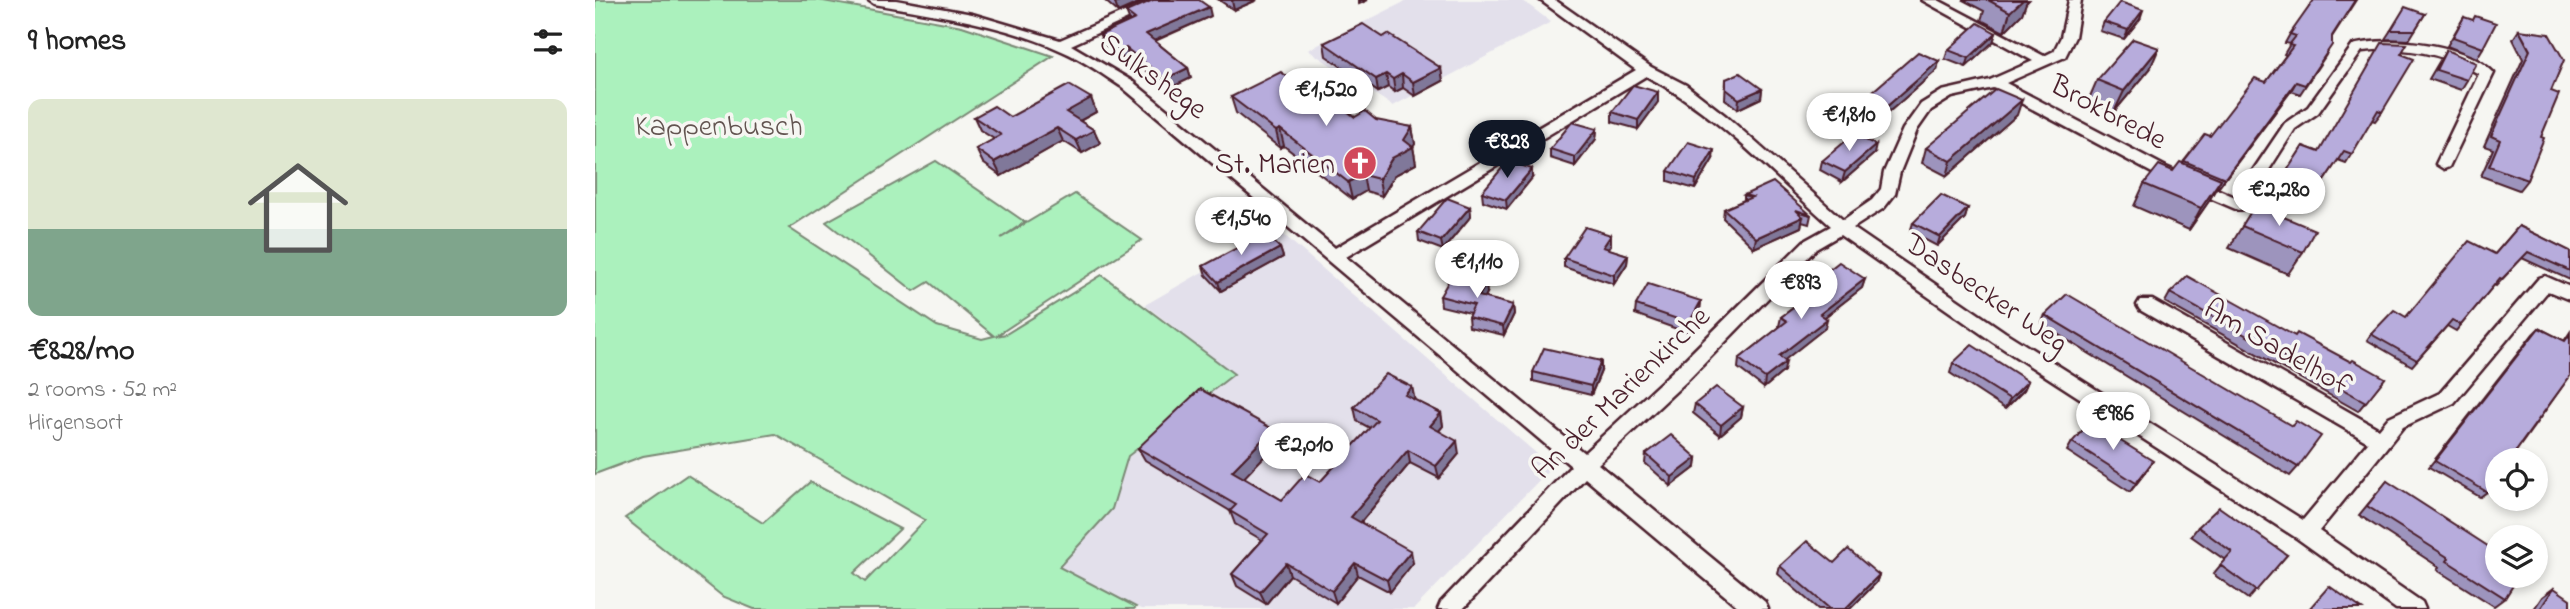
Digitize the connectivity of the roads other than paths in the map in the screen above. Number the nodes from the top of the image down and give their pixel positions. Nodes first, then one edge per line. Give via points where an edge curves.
1 (874, 0) edge
2 (1163, 0) edge
3 (1546, 0) edge
4 (1928, 0) edge
5 (2075, 0) edge
6 (925, 4) edge
7 (1060, 45) junction
8 (2045, 62) junction
9 (1646, 70) junction
10 (1995, 83) junction
11 (2444, 164) dead end
12 (1841, 227) junction
13 (1334, 257) junction
14 (2570, 294) edge
15 (2146, 304) dead end
16 (2381, 440) junction
17 (1585, 464) junction
18 (2305, 533) junction
19 (1449, 609) edge
20 (1757, 609) edge
21 (2414, 609) edge

1 - 6 street, Sulkshege
2 - 7 street
3 - 9 street, Dasbecker Weg
4 - 8 street
5 - 8 street via 2065,47
6 - 7 street, Sulkshege
7 - 13 street, Sulkshege via 1127,84
8 - 10 street, An der Marienkirche
9 - 12 street, Dasbecker Weg via 1681,88 1721,119
9 - 13 street
10 - 11 street, Brokbrede via 2161,171 2243,207 2290,126 2313,110 2358,48 2412,47 2473,64 2487,73
10 - 12 street, An der Marienkirche via 1947,94 1926,107 1900,150 1889,190 1864,215
12 - 17 street, An der Marienkirche via 1810,246
12 - 18 street, Dasbecker Weg via 1999,337
13 - 17 street, Sulkshege
14 - 16 street via 2545,282 2447,398 2396,422
15 - 16 street, Am Sadelhof
16 - 18 street
17 - 19 street, An der Marienkirche
17 - 20 street, Sulkshege
18 - 21 street, Dasbecker Weg

